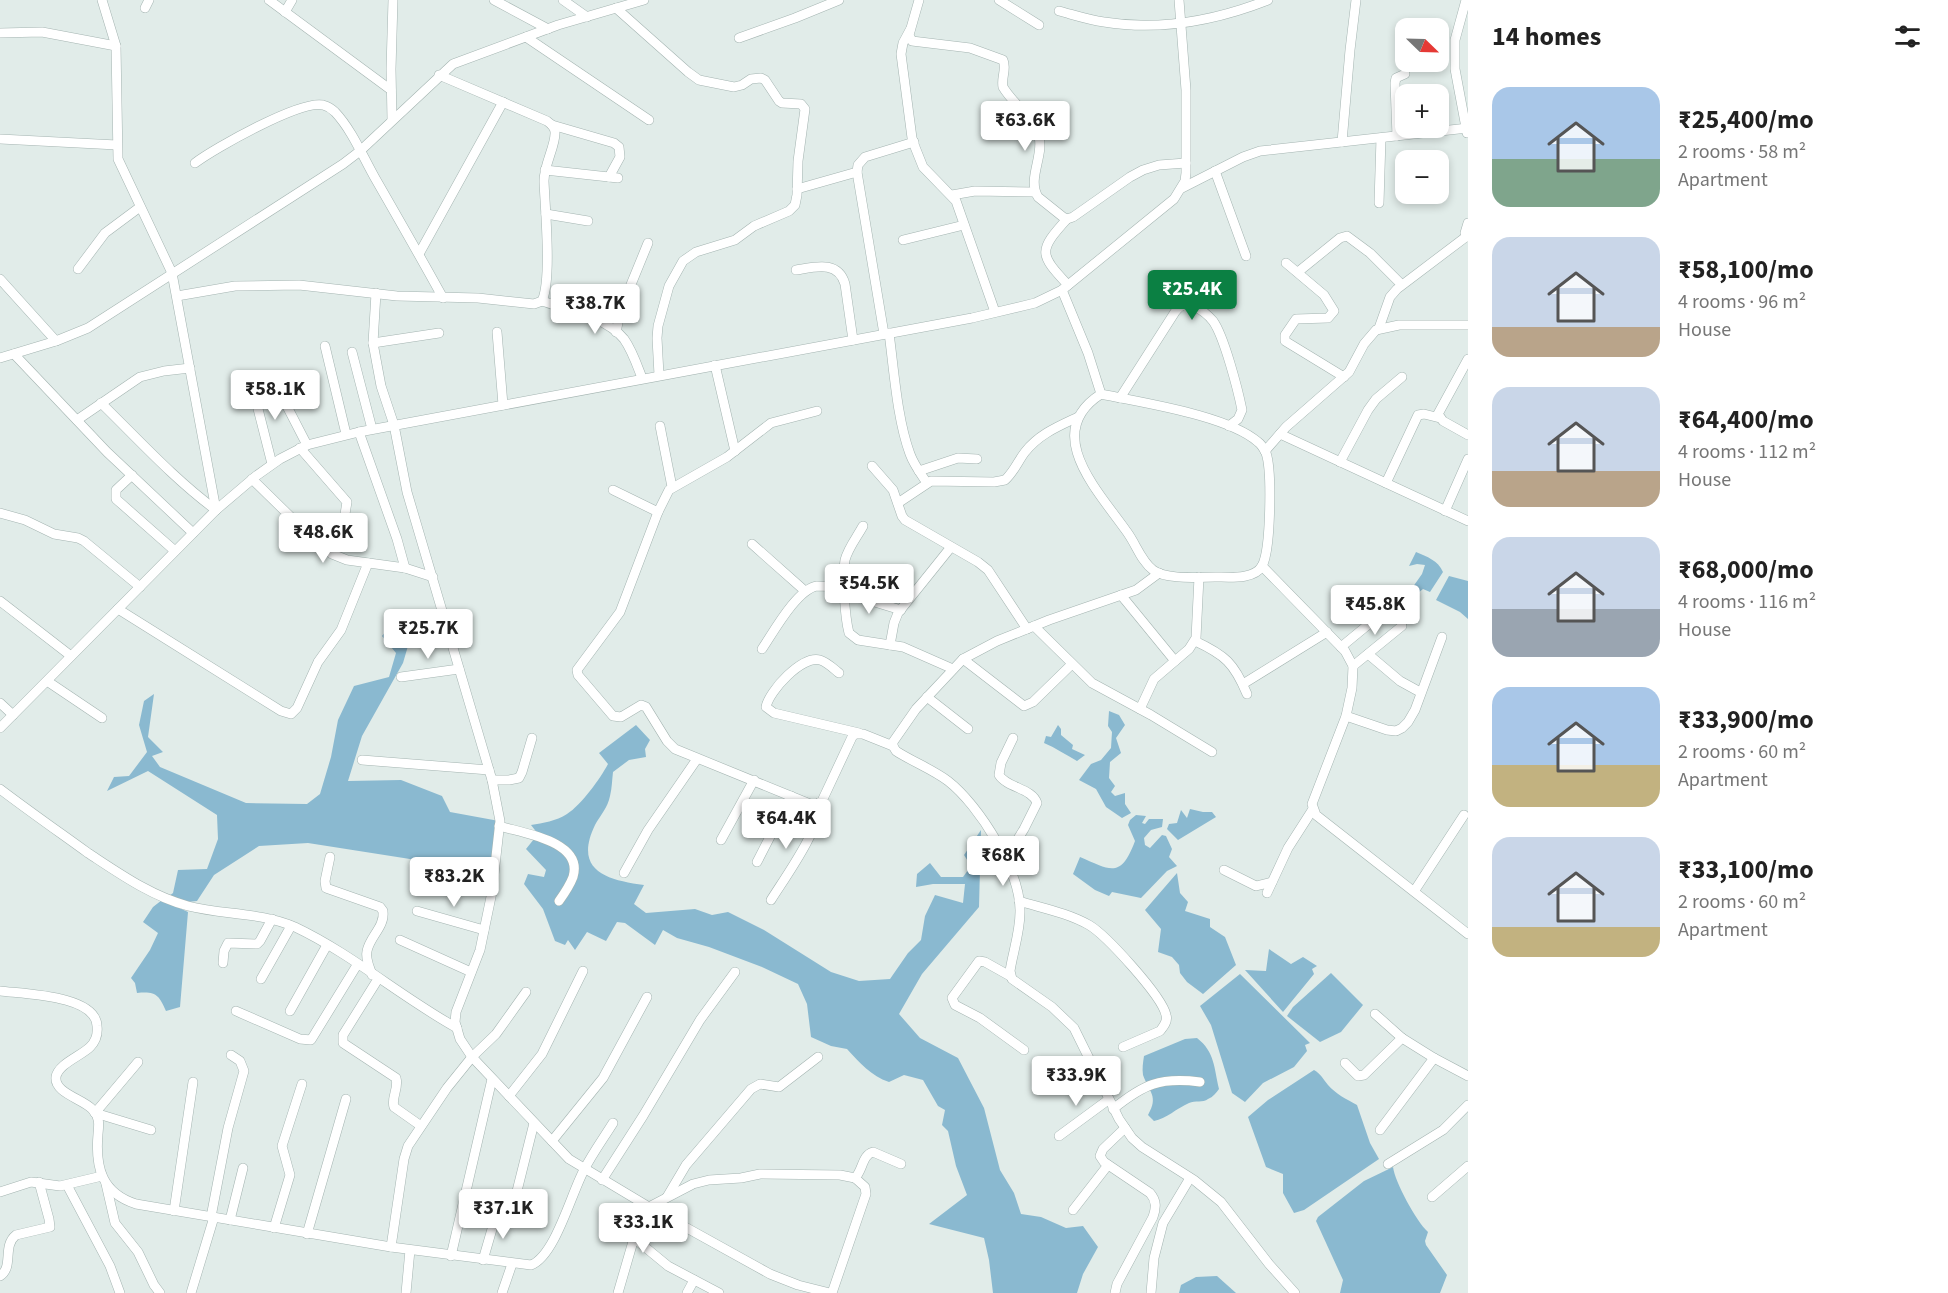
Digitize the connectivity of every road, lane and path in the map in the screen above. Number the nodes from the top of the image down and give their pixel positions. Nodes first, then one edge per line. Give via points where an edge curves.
1 (102, 0) edge
2 (269, 0) edge
3 (292, 0) edge
4 (494, 0) edge
5 (563, 0) edge
6 (644, 0) edge
7 (839, 0) edge
8 (919, 0) edge
9 (999, 0) edge
10 (1179, 0) edge
11 (1268, 0) edge
12 (1356, 0) edge
13 (1466, 0) edge
14 (391, 2) edge
15 (616, 8) junction
16 (1059, 11) dead end
17 (285, 12) junction
18 (587, 17) junction
19 (1182, 24) junction
20 (1039, 25) dead end
21 (548, 29) junction
22 (910, 30) junction
23 (0, 33) edge
24 (526, 37) junction
25 (739, 38) dead end
26 (116, 46) junction
27 (1405, 74) dead end
28 (439, 75) junction
29 (1395, 84) edge
30 (391, 90) junction
31 (503, 102) junction
32 (392, 120) junction
33 (649, 120) dead end
34 (552, 125) junction
35 (1467, 130) edge
36 (1449, 132) edge
37 (1395, 136) edge
38 (1381, 138) junction
39 (0, 139) edge
40 (914, 142) junction
41 (1342, 142) junction
42 (117, 145) junction
43 (360, 151) junction
44 (195, 163) dead end
45 (1186, 163) junction
46 (544, 170) junction
47 (1215, 171) junction
48 (857, 172) junction
49 (1182, 188) junction
50 (797, 189) junction
51 (1035, 192) junction
52 (952, 195) junction
53 (1379, 203) dead end
54 (140, 207) junction
55 (546, 214) junction
56 (1067, 219) junction
57 (588, 221) dead end
58 (1468, 223) edge
59 (964, 225) junction
60 (1467, 237) edge
61 (903, 240) dead end
62 (648, 243) dead end
63 (419, 254) junction
64 (1246, 256) dead end
65 (1286, 263) dead end
66 (78, 269) dead end
67 (796, 270) dead end
68 (1298, 272) junction
69 (172, 273) junction
70 (0, 279) edge
71 (1401, 284) junction
72 (1065, 288) junction
73 (376, 293) junction
74 (177, 296) junction
75 (443, 298) junction
76 (542, 301) junction
77 (995, 312) junction
78 (1468, 325) edge
79 (1379, 327) junction
80 (497, 332) dead end
81 (616, 332) junction
82 (439, 333) dead end
83 (887, 333) junction
84 (853, 340) junction
85 (56, 341) junction
86 (373, 343) junction
87 (325, 346) dead end
88 (352, 352) dead end
89 (14, 354) junction
90 (1, 356) edge
91 (1468, 359) edge
92 (715, 365) junction
93 (190, 368) junction
94 (659, 375) junction
95 (1402, 376) dead end
96 (1344, 377) junction
97 (642, 378) junction
98 (275, 383) dead end
99 (252, 385) dead end
100 (1101, 394) junction
101 (1120, 398) junction
102 (101, 403) junction
103 (502, 405) junction
104 (817, 411) dead end
105 (1078, 417) junction
106 (1440, 418) junction
107 (77, 420) junction
108 (394, 425) junction
109 (660, 426) dead end
110 (1229, 426) junction
111 (372, 429) junction
112 (359, 432) junction
113 (346, 434) junction
114 (1280, 434) junction
115 (1468, 435) edge
116 (303, 446) junction
117 (735, 451) junction
118 (1265, 451) junction
119 (977, 459) dead end
120 (1468, 459) edge
121 (1340, 462) junction
122 (272, 464) junction
123 (872, 466) dead end
124 (919, 471) junction
125 (132, 475) junction
126 (252, 478) junction
127 (927, 483) junction
128 (1386, 483) junction
129 (672, 487) junction
130 (613, 490) dead end
131 (898, 503) junction
132 (216, 510) junction
133 (1445, 511) junction
134 (658, 512) junction
135 (0, 513) edge
136 (1468, 521) edge
137 (863, 526) dead end
138 (193, 533) junction
139 (752, 544) dead end
140 (951, 547) junction
141 (325, 549) junction
142 (175, 552) junction
143 (368, 563) junction
144 (1262, 566) junction
145 (405, 568) junction
146 (1159, 573) junction
147 (433, 577) junction
148 (1199, 577) junction
149 (140, 587) junction
150 (845, 590) junction
151 (805, 591) junction
152 (1120, 596) junction
153 (0, 601) edge
154 (1392, 605) dead end
155 (118, 609) junction
156 (901, 610) junction
157 (1402, 626) dead end
158 (1030, 627) junction
159 (1328, 632) junction
160 (1442, 637) dead end
161 (1195, 641) junction
162 (890, 645) junction
163 (1341, 646) junction
164 (762, 649) dead end
165 (1368, 654) junction
166 (71, 656) junction
167 (963, 658) junction
168 (1175, 661) junction
169 (1072, 664) junction
170 (1353, 666) junction
171 (459, 669) junction
172 (953, 669) junction
173 (839, 673) dead end
174 (401, 677) dead end
175 (47, 681) junction
176 (1243, 684) junction
177 (1420, 692) junction
178 (1247, 694) dead end
179 (927, 697) junction
180 (0, 703) edge
181 (1140, 709) junction
182 (13, 715) junction
183 (1346, 716) junction
184 (102, 718) dead end
185 (0, 728) edge
186 (968, 729) dead end
187 (859, 733) junction
188 (532, 738) dead end
189 (1013, 738) dead end
190 (893, 746) junction
191 (1212, 752) dead end
192 (697, 759) junction
193 (362, 760) dead end
194 (491, 775) junction
195 (754, 780) junction
196 (0, 789) edge
197 (791, 795) junction
198 (819, 803) junction
199 (1313, 808) junction
200 (1464, 815) dead end
201 (499, 826) junction
202 (721, 840) dead end
203 (330, 857) dead end
204 (1006, 858) junction
205 (758, 862) dead end
206 (1224, 870) dead end
207 (624, 873) dead end
208 (1272, 882) junction
209 (1415, 890) junction
210 (1267, 894) dead end
211 (771, 900) dead end
212 (559, 901) dead end
213 (1019, 901) junction
214 (417, 911) dead end
215 (1468, 919) edge
216 (272, 920) junction
217 (291, 926) junction
218 (484, 930) junction
219 (1464, 931) edge
220 (400, 940) dead end
221 (327, 945) junction
222 (223, 963) dead end
223 (357, 965) junction
224 (583, 971) dead end
225 (471, 972) junction
226 (735, 972) dead end
227 (1011, 976) junction
228 (375, 977) junction
229 (261, 979) dead end
230 (0, 991) edge
231 (526, 992) dead end
232 (647, 997) dead end
233 (236, 1011) dead end
234 (290, 1011) dead end
235 (1375, 1014) dead end
236 (457, 1028) junction
237 (1402, 1038) junction
238 (1123, 1047) dead end
239 (1024, 1050) dead end
240 (231, 1055) dead end
241 (472, 1057) junction
242 (818, 1057) dead end
243 (1434, 1058) junction
244 (138, 1062) dead end
245 (1345, 1063) dead end
246 (1468, 1076) edge
247 (492, 1079) junction
248 (193, 1082) dead end
249 (1200, 1083) dead end
250 (302, 1084) dead end
251 (509, 1096) junction
252 (346, 1099) dead end
253 (1111, 1104) junction
254 (1468, 1105) edge
255 (96, 1113) junction
256 (534, 1123) junction
257 (613, 1123) dead end
258 (421, 1126) junction
259 (1125, 1128) junction
260 (151, 1130) dead end
261 (1380, 1130) dead end
262 (1059, 1136) dead end
263 (552, 1142) junction
264 (901, 1164) dead end
265 (1388, 1164) dead end
266 (1108, 1165) junction
267 (1468, 1166) edge
268 (243, 1168) dead end
269 (584, 1170) junction
270 (855, 1178) junction
271 (1190, 1178) junction
272 (104, 1180) junction
273 (602, 1180) junction
274 (39, 1182) junction
275 (67, 1185) junction
276 (0, 1192) edge
277 (516, 1196) dead end
278 (667, 1197) junction
279 (1432, 1197) dead end
280 (649, 1207) junction
281 (174, 1210) junction
282 (1073, 1210) dead end
283 (497, 1212) dead end
284 (212, 1217) junction
285 (230, 1220) junction
286 (274, 1228) junction
287 (307, 1234) junction
288 (634, 1238) junction
289 (391, 1247) junction
290 (410, 1250) junction
291 (451, 1256) junction
292 (483, 1260) junction
293 (512, 1264) junction
294 (0, 1276) edge
295 (694, 1280) junction
296 (796, 1289) edge
297 (120, 1293) edge
298 (160, 1293) edge
299 (190, 1293) edge
300 (406, 1293) edge
301 (502, 1293) edge
302 (618, 1293) edge
303 (687, 1293) edge
304 (719, 1293) edge
305 (831, 1293) edge
306 (1115, 1293) edge
307 (1151, 1293) edge
308 (1295, 1293) edge

1 - 26 street
2 - 17 street
3 - 17 street
4 - 21 street
5 - 18 street
6 - 15 street
7 - 25 street
8 - 22 street
9 - 20 street
10 - 19 street
11 - 19 street
12 - 41 street
13 - 35 street via 1455,40 1455,57 1458,94
14 - 30 street
15 - 18 street
15 - 50 street via 699,80 734,87 761,78 782,103 804,106
16 - 19 street via 1107,23
17 - 30 street
18 - 21 street
19 - 45 street
21 - 24 street
22 - 40 street via 901,54
22 - 51 street via 910,38 916,42 970,48 1003,60 1005,91 1040,138
23 - 26 street via 42,32
24 - 28 street via 459,61
24 - 33 street
26 - 42 street
27 - 29 street via 1396,78
28 - 31 street
28 - 32 street
30 - 32 street
31 - 34 street
31 - 63 street
32 - 43 street
34 - 46 street via 555,136
34 - 46 street via 608,140 619,147 620,156 614,177
35 - 36 street
37 - 38 street
38 - 41 street
38 - 53 street
39 - 42 street
40 - 48 street via 865,157
40 - 52 street via 923,167
41 - 47 street via 1260,151
42 - 54 street via 118,159
43 - 44 street via 335,112 317,105 236,137
43 - 63 street
43 - 69 street
45 - 49 street
45 - 56 street via 1146,168
46 - 55 street
47 - 49 street
47 - 64 street
48 - 50 street
48 - 83 street
49 - 72 street via 1174,199
50 - 94 street via 792,209 754,226 735,240 696,252 683,261 669,286 658,327
51 - 52 street via 975,191
51 - 56 street
52 - 59 street
54 - 66 street via 105,233
54 - 69 street
55 - 57 street
55 - 76 street via 547,258
56 - 72 street via 1044,251
58 - 60 street
59 - 61 street
59 - 77 street
60 - 71 street
62 - 81 street via 621,309
63 - 75 street
65 - 68 street
67 - 84 street via 832,267 843,276
68 - 71 street via 1347,236
68 - 96 street via 1324,295 1334,311 1328,318 1296,319 1285,341
69 - 74 street
69 - 85 street via 88,328
70 - 85 street
71 - 79 street via 1390,297
72 - 77 street via 1035,303
72 - 100 street
73 - 74 street via 262,285
73 - 75 street
73 - 86 street
74 - 93 street
75 - 76 street via 534,304
76 - 81 street
77 - 83 street
78 - 79 street
79 - 96 street
80 - 103 street
81 - 97 street via 630,348
82 - 86 street
83 - 84 street
83 - 124 street via 908,446
84 - 92 street
85 - 89 street
86 - 108 street
87 - 113 street
88 - 111 street
89 - 90 street
89 - 107 street
91 - 106 street via 1439,410
92 - 94 street
92 - 117 street
93 - 102 street via 140,377
93 - 132 street
94 - 97 street
95 - 121 street via 1368,410
96 - 114 street
97 - 103 street
98 - 116 street
99 - 122 street
100 - 101 street
100 - 105 street
101 - 110 street
101 - 110 street via 1175,312 1187,304 1209,316 1219,334 1242,410
102 - 107 street
102 - 132 street
103 - 108 street
104 - 117 street via 771,423
105 - 127 street via 1037,439 1010,476 1001,482
105 - 146 street via 1074,438 1082,468 1146,562
106 - 115 street
106 - 128 street via 1418,415
107 - 125 street
108 - 111 street
108 - 147 street via 407,492
109 - 129 street
110 - 118 street via 1258,442
111 - 112 street
112 - 113 street
112 - 145 street
113 - 116 street
114 - 118 street
114 - 121 street
116 - 122 street
116 - 141 street via 347,502 345,514
117 - 129 street
118 - 144 street via 1269,532
119 - 124 street via 958,458
120 - 133 street
121 - 128 street
122 - 126 street
123 - 131 street via 890,486
124 - 127 street
125 - 138 street
125 - 142 street via 116,490 116,499
126 - 132 street
126 - 141 street
127 - 131 street
128 - 133 street
129 - 134 street
130 - 134 street
131 - 140 street via 905,520
132 - 138 street
133 - 136 street
134 - 192 street via 620,612 577,670 613,716 621,717 641,705 648,709 669,745
135 - 149 street via 84,541
137 - 150 street via 845,560
138 - 142 street
139 - 151 street
140 - 156 street
140 - 158 street via 988,570
141 - 143 street via 347,560
142 - 149 street
143 - 145 street
143 - 155 street via 341,630 318,662 291,714
144 - 148 street via 1257,572 1241,576
144 - 159 street
145 - 147 street
146 - 148 street
146 - 152 street
147 - 171 street
148 - 161 street
149 - 155 street
150 - 151 street via 816,586
150 - 156 street
150 - 162 street via 852,637
151 - 164 street
152 - 158 street
152 - 168 street
153 - 166 street
154 - 163 street
155 - 166 street
156 - 162 street
157 - 165 street
158 - 167 street
158 - 169 street
159 - 163 street
159 - 176 street
160 - 177 street
161 - 168 street
161 - 176 street via 1230,661
162 - 172 street
163 - 170 street
165 - 170 street
165 - 177 street
166 - 175 street
167 - 169 street via 1024,706
167 - 172 street
168 - 181 street via 1150,685
169 - 181 street via 1097,687
170 - 183 street
171 - 174 street
171 - 194 street
172 - 179 street
173 - 187 street via 821,660 804,662 781,683 766,707
175 - 182 street
175 - 184 street
176 - 178 street
177 - 183 street via 1408,722 1395,731
179 - 186 street
179 - 190 street
180 - 182 street
181 - 191 street
182 - 185 street
183 - 199 street
187 - 190 street
187 - 198 street via 852,737
188 - 194 street via 519,778 509,780
189 - 204 street via 999,775 1037,803
190 - 204 street via 956,788
192 - 195 street
192 - 207 street
193 - 194 street
194 - 201 street
195 - 197 street
195 - 202 street
196 - 216 street via 149,891 189,906
197 - 198 street via 810,804
197 - 205 street
198 - 211 street via 810,835
199 - 208 street
199 - 209 street via 1319,818
200 - 209 street
201 - 212 street via 556,844 569,853 574,865 573,879
201 - 218 street
203 - 228 street via 326,888 383,911 383,921 367,951
204 - 213 street
206 - 208 street via 1256,886
208 - 210 street
209 - 219 street
213 - 227 street
213 - 238 street via 1091,926 1122,956 1166,1012 1165,1026 1160,1031
214 - 218 street
215 - 219 street
216 - 217 street
216 - 222 street via 257,944 228,943
217 - 221 street
217 - 229 street
218 - 225 street
220 - 225 street
221 - 223 street
221 - 234 street
223 - 228 street
223 - 233 street via 311,1040 300,1039
224 - 251 street via 542,1054
225 - 236 street via 456,1012
226 - 273 street via 700,1020
227 - 239 street via 979,961 952,998 955,1005
227 - 253 street via 1070,1023
228 - 236 street
228 - 258 street via 343,1035 343,1043 396,1078 394,1107
230 - 255 street via 65,1000 90,1011 96,1018 95,1040 56,1075 60,1089
231 - 241 street via 496,1034
232 - 263 street via 603,1078
235 - 237 street
236 - 241 street
237 - 243 street
237 - 245 street via 1364,1075 1358,1076
240 - 284 street via 243,1066 244,1074 228,1128
241 - 247 street
241 - 258 street
242 - 278 street via 779,1087 760,1084 751,1089 686,1165
243 - 246 street
243 - 261 street
244 - 255 street
247 - 251 street
247 - 291 street
248 - 281 street
249 - 253 street via 1161,1082
250 - 286 street via 282,1146 290,1175
251 - 256 street
252 - 287 street
253 - 259 street
253 - 262 street
254 - 265 street via 1443,1130
255 - 260 street
255 - 272 street via 97,1153
256 - 263 street
256 - 277 street
257 - 269 street
258 - 289 street via 405,1152
259 - 266 street via 1101,1152 1101,1159
259 - 271 street via 1142,1147
263 - 269 street
264 - 270 street via 869,1152
266 - 282 street
266 - 306 street via 1150,1193 1156,1207
267 - 279 street
268 - 285 street
269 - 273 street
269 - 293 street via 543,1257 531,1265
270 - 278 street via 776,1174 709,1180
270 - 305 street via 865,1187 866,1194
271 - 307 street via 1163,1223
271 - 308 street via 1221,1203
272 - 275 street
272 - 281 street via 125,1200
272 - 298 street via 115,1223 138,1252
273 - 280 street
274 - 275 street
274 - 276 street
274 - 294 street via 50,1227 12,1238 6,1270
275 - 297 street
278 - 280 street
280 - 288 street
280 - 296 street
281 - 284 street
283 - 292 street
284 - 285 street
284 - 299 street
285 - 286 street
286 - 287 street
287 - 289 street
288 - 295 street via 660,1260
288 - 302 street
289 - 290 street
290 - 291 street
290 - 300 street
291 - 292 street
292 - 293 street
293 - 301 street
295 - 303 street
295 - 304 street
296 - 305 street

